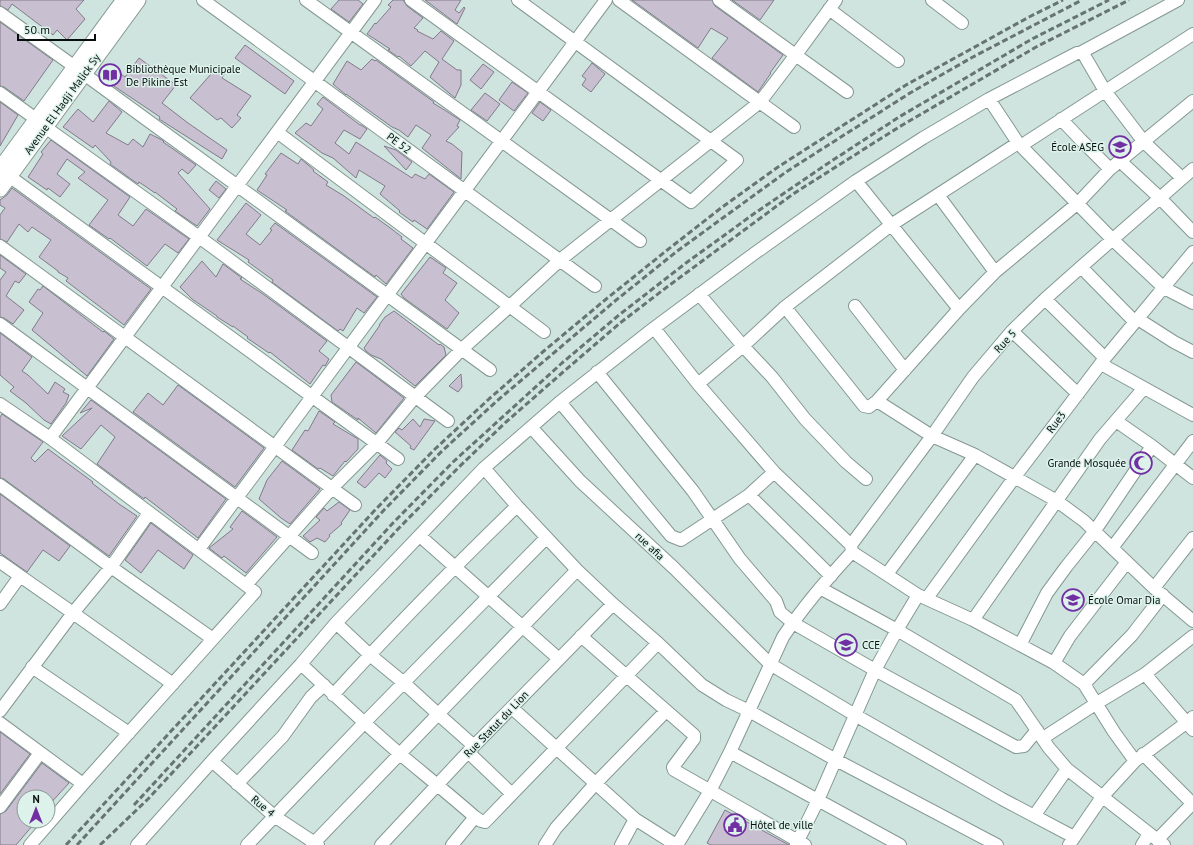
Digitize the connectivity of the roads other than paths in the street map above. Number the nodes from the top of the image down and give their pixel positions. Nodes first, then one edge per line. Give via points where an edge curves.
1 (124, 0) edge
2 (138, 0) edge
3 (203, 0) edge
4 (306, 0) edge
5 (375, 0) edge
6 (411, 0) edge
7 (518, 0) edge
8 (606, 0) edge
9 (619, 0) edge
10 (719, 0) edge
11 (932, 0) edge
12 (1178, 0) edge
13 (832, 3) edge
14 (0, 13) edge
15 (962, 23) dead end
16 (351, 33) junction
17 (1193, 34) edge
18 (575, 42) junction
19 (1080, 53) junction
20 (795, 56) junction
21 (898, 61) dead end
22 (79, 71) junction
23 (315, 81) junction
24 (1105, 91) junction
25 (538, 92) junction
26 (847, 92) dead end
27 (0, 93) edge
28 (989, 99) junction
29 (1193, 101) edge
30 (760, 102) junction
31 (1061, 119) junction
32 (41, 123) junction
33 (794, 127) dead end
34 (277, 132) junction
35 (502, 140) junction
36 (710, 140) junction
37 (1144, 142) junction
38 (1020, 144) junction
39 (1120, 161) junction
40 (1193, 168) edge
41 (1110, 169) junction
42 (2, 170) edge
43 (1182, 178) junction
44 (661, 181) junction
45 (856, 181) junction
46 (237, 186) junction
47 (0, 189) edge
48 (465, 191) junction
49 (938, 195) junction
50 (1160, 198) junction
51 (1078, 203) junction
52 (610, 219) junction
53 (891, 225) junction
54 (1193, 232) edge
55 (199, 236) junction
56 (1113, 240) junction
57 (640, 241) dead end
58 (426, 243) junction
59 (0, 246) edge
60 (1192, 254) edge
61 (560, 260) junction
62 (1081, 267) junction
63 (995, 272) junction
64 (595, 286) dead end
65 (162, 287) junction
66 (1164, 288) junction
67 (699, 294) junction
68 (387, 295) junction
69 (1045, 299) junction
70 (1193, 303) edge
71 (510, 306) junction
72 (855, 306) dead end
73 (786, 307) junction
74 (959, 310) junction
75 (1137, 320) junction
76 (0, 324) edge
77 (654, 328) junction
78 (1012, 331) junction
79 (544, 332) dead end
80 (125, 337) junction
81 (743, 346) junction
82 (348, 348) junction
83 (462, 349) junction
84 (1193, 352) edge
85 (1103, 361) junction
86 (490, 370) dead end
87 (905, 370) junction
88 (597, 372) junction
89 (698, 384) junction
90 (87, 388) junction
91 (1144, 388) junction
92 (1078, 394) junction
93 (312, 397) junction
94 (415, 397) junction
95 (877, 401) junction
96 (560, 402) junction
97 (0, 405) edge
98 (1193, 415) edge
99 (448, 421) dead end
100 (1116, 421) junction
101 (531, 427) junction
102 (932, 436) junction
103 (50, 438) junction
104 (1193, 441) edge
105 (376, 444) junction
106 (1152, 446) junction
107 (275, 447) junction
108 (975, 455) junction
109 (398, 459) dead end
110 (1176, 464) junction
111 (484, 468) junction
112 (774, 472) junction
113 (1014, 478) junction
114 (1193, 478) edge
115 (866, 479) dead end
116 (0, 485) edge
117 (332, 488) junction
118 (748, 495) junction
119 (237, 498) junction
120 (1057, 501) junction
121 (355, 505) dead end
122 (517, 506) junction
123 (149, 513) junction
124 (712, 518) junction
125 (1094, 532) junction
126 (289, 536) junction
127 (420, 536) junction
128 (546, 538) junction
129 (1193, 538) edge
130 (852, 548) junction
131 (1112, 548) junction
132 (199, 549) junction
133 (312, 552) dead end
134 (0, 562) edge
135 (1127, 562) junction
136 (111, 567) junction
137 (455, 567) junction
138 (577, 570) junction
139 (887, 574) junction
140 (20, 576) junction
141 (831, 576) junction
142 (246, 585) junction
143 (820, 588) junction
144 (1159, 591) junction
145 (488, 597) junction
146 (922, 597) junction
147 (0, 604) edge
148 (613, 604) junction
149 (73, 613) junction
150 (973, 620) junction
151 (1193, 621) edge
152 (793, 623) junction
153 (336, 624) junction
154 (522, 626) junction
155 (897, 630) junction
156 (581, 636) junction
157 (1193, 636) edge
158 (213, 639) junction
159 (658, 643) junction
160 (1020, 645) junction
161 (370, 655) junction
162 (559, 659) junction
163 (1054, 663) junction
164 (301, 664) junction
165 (770, 664) junction
166 (32, 667) junction
167 (875, 670) junction
168 (1145, 674) junction
169 (627, 676) junction
170 (404, 683) junction
171 (173, 684) junction
172 (1084, 684) junction
173 (324, 685) junction
174 (333, 695) junction
175 (1097, 703) junction
176 (512, 708) junction
177 (0, 711) edge
178 (666, 711) junction
179 (749, 711) junction
180 (438, 714) junction
181 (855, 715) junction
182 (365, 722) junction
183 (0, 723) edge
184 (1191, 723) edge
185 (129, 733) junction
186 (1040, 734) junction
187 (556, 748) junction
188 (471, 749) junction
189 (730, 752) junction
190 (40, 753) junction
191 (400, 754) junction
192 (1139, 757) junction
193 (836, 760) junction
194 (212, 761) junction
195 (1067, 769) junction
196 (83, 784) junction
197 (237, 784) junction
198 (437, 784) junction
199 (595, 784) junction
200 (710, 791) junction
201 (512, 794) junction
202 (1102, 797) junction
203 (818, 800) junction
204 (1193, 803) edge
205 (0, 807) edge
206 (274, 816) junction
207 (1034, 816) junction
208 (475, 817) junction
209 (635, 819) junction
210 (1156, 840) edge
211 (1071, 841) edge
212 (315, 844) edge
213 (800, 844) edge
214 (30, 845) edge
215 (137, 845) edge
216 (247, 845) edge
217 (380, 845) edge
218 (452, 845) edge
219 (545, 845) edge
220 (621, 845) edge
221 (676, 845) edge
222 (900, 845) edge
223 (997, 845) edge
224 (1142, 845) edge

1 - 22 street, Avenue El Hadji Malick Sy
2 - 22 street, Avenue El Hadji Malick Sy
3 - 23 street, PE 52
4 - 16 street
5 - 16 street
6 - 25 street
7 - 18 street
8 - 18 street
9 - 30 street
10 - 20 street
11 - 15 street
12 - 19 street
13 - 20 street
13 - 21 street
14 - 22 street
16 - 23 street
16 - 35 street
17 - 24 street
18 - 25 street
18 - 36 street
19 - 24 street via 1084,55
19 - 28 street
20 - 26 street
20 - 30 street
22 - 32 street, Avenue El Hadji Malick Sy
22 - 46 street
23 - 34 street
23 - 48 street, PE 52
24 - 31 street
24 - 37 street
25 - 35 street
25 - 44 street
27 - 32 street
28 - 38 street
28 - 45 street
29 - 37 street
30 - 33 street
30 - 36 street
31 - 38 street
31 - 41 street
32 - 42 street, Avenue El Hadji Malick Sy
32 - 55 street
34 - 46 street
34 - 58 street
35 - 48 street
35 - 52 street
36 - 44 street
36 - 44 street via 737,160 691,202
37 - 39 street
37 - 43 street
38 - 49 street
38 - 51 street
39 - 41 street
39 - 50 street
40 - 43 street, Rue 5
41 - 51 street
42 - 47 street, Avenue El Hadji Malick Sy
42 - 65 street
43 - 50 street, Rue 5
44 - 52 street
45 - 53 street
45 - 67 street
46 - 55 street
46 - 68 street
48 - 58 street
48 - 61 street, PE 52
49 - 53 street
49 - 63 street
50 - 54 street
50 - 56 street, Rue 5
51 - 56 street
51 - 63 street
52 - 57 street
52 - 61 street
53 - 73 street
53 - 74 street
55 - 65 street
55 - 82 street
56 - 62 street, Rue 5
56 - 66 street
58 - 68 street
58 - 71 street
59 - 80 street
60 - 66 street, Rue3
61 - 64 street, PE 52
61 - 71 street
62 - 69 street, Rue 5
62 - 75 street
63 - 74 street
65 - 80 street
65 - 93 street
66 - 70 street
66 - 75 street, Rue3
67 - 77 street
67 - 81 street
68 - 82 street
68 - 83 street
69 - 78 street, Rue 5
69 - 85 street
71 - 79 street
71 - 83 street
72 - 87 street
73 - 81 street
73 - 95 street via 864,406 869,407
74 - 87 street
75 - 84 street
75 - 85 street, Rue3
76 - 90 street
77 - 88 street
77 - 89 street
78 - 92 street
78 - 102 street, Rue 5 via 973,377
80 - 90 street
80 - 107 street
81 - 89 street
81 - 115 street via 805,418 846,462
82 - 93 street
82 - 94 street
83 - 86 street
83 - 94 street
85 - 91 street
85 - 92 street, Rue3
87 - 95 street
88 - 96 street
88 - 124 street
89 - 112 street
90 - 103 street
90 - 119 street
91 - 98 street
91 - 100 street
92 - 113 street, Rue3
93 - 105 street
93 - 107 street
94 - 99 street
94 - 105 street
95 - 102 street
96 - 101 street
96 - 124 street via 671,536 681,540
97 - 103 street
100 - 106 street
100 - 120 street via 1100,439
101 - 111 street
101 - 165 street, rue afia via 580,481 674,568
102 - 108 street
102 - 130 street, Rue 5
103 - 123 street
104 - 110 street
105 - 109 street
105 - 117 street
106 - 110 street
106 - 125 street
107 - 117 street
107 - 119 street
108 - 113 street
108 - 139 street
110 - 114 street
110 - 131 street
111 - 122 street
111 - 127 street
112 - 118 street
112 - 130 street
113 - 120 street
113 - 146 street, Rue3
116 - 136 street
117 - 121 street
117 - 126 street
118 - 124 street
118 - 141 street
119 - 126 street
119 - 132 street
120 - 125 street via 1084,521
120 - 150 street
122 - 128 street
122 - 137 street
123 - 132 street
123 - 136 street
124 - 152 street via 740,559 776,601 780,612
125 - 131 street
125 - 160 street via 1047,592
126 - 133 street
126 - 142 street
127 - 137 street
127 - 153 street
128 - 138 street
128 - 145 street
129 - 144 street
130 - 139 street
130 - 141 street, Rue 5
131 - 135 street
132 - 142 street
134 - 140 street
135 - 144 street
135 - 163 street via 1070,636
136 - 149 street
136 - 158 street
137 - 145 street
137 - 161 street
138 - 148 street
138 - 154 street
139 - 146 street
140 - 147 street
140 - 149 street
141 - 143 street, Rue 5
142 - 158 street via 255,592
143 - 152 street, Rue 5
143 - 155 street
144 - 151 street
144 - 172 street via 1132,635
145 - 154 street
145 - 170 street
146 - 150 street
146 - 155 street, Rue3
148 - 156 street, Rue Statut du Lion
148 - 159 street
149 - 166 street
149 - 171 street
150 - 160 street
152 - 165 street, Rue 5
152 - 167 street
153 - 161 street
153 - 164 street
154 - 162 street
154 - 180 street
155 - 167 street, Rue3
155 - 186 street via 1016,700
156 - 162 street, Rue Statut du Lion
156 - 169 street
157 - 168 street
158 - 171 street
159 - 169 street
159 - 179 street via 702,685
160 - 163 street
161 - 170 street
161 - 174 street
162 - 176 street, Rue Statut du Lion
163 - 172 street
164 - 173 street
164 - 194 street
165 - 179 street, Rue 5
165 - 181 street, rue afia
166 - 177 street
166 - 185 street
167 - 181 street, Rue3
167 - 186 street via 1016,747 1024,746
168 - 175 street
168 - 184 street
169 - 178 street
169 - 187 street
170 - 180 street
170 - 182 street
171 - 185 street
172 - 175 street
173 - 174 street
173 - 197 street via 311,698 284,736
174 - 182 street
175 - 186 street
175 - 192 street via 1114,732
176 - 187 street
176 - 188 street, Rue Statut du Lion
178 - 199 street
178 - 200 street via 694,735 694,739 673,768
179 - 189 street, Rue 5
179 - 193 street
180 - 188 street
180 - 191 street
181 - 193 street, Rue3
181 - 207 street, rue afia
182 - 191 street
182 - 206 street
183 - 190 street
184 - 192 street
185 - 196 street
186 - 195 street
187 - 199 street
187 - 201 street
188 - 198 street, Rue Statut du Lion
188 - 201 street
189 - 200 street, Rue 5
189 - 203 street
190 - 196 street
190 - 205 street
191 - 198 street
191 - 212 street
192 - 202 street
192 - 204 street
193 - 203 street, Rue3
193 - 223 street
194 - 197 street, Rue 4
194 - 215 street
195 - 202 street
195 - 207 street
196 - 214 street
197 - 206 street, Rue 4
198 - 208 street
198 - 217 street, Rue Statut du Lion
199 - 209 street
199 - 219 street via 556,828
200 - 213 street
200 - 221 street, Rue 5
201 - 208 street via 485,822
202 - 210 street
202 - 211 street
203 - 213 street, Rue3
203 - 222 street
204 - 210 street
206 - 212 street, Rue 4
206 - 216 street
207 - 211 street, rue afia
208 - 218 street
209 - 220 street
209 - 221 street
210 - 224 street

